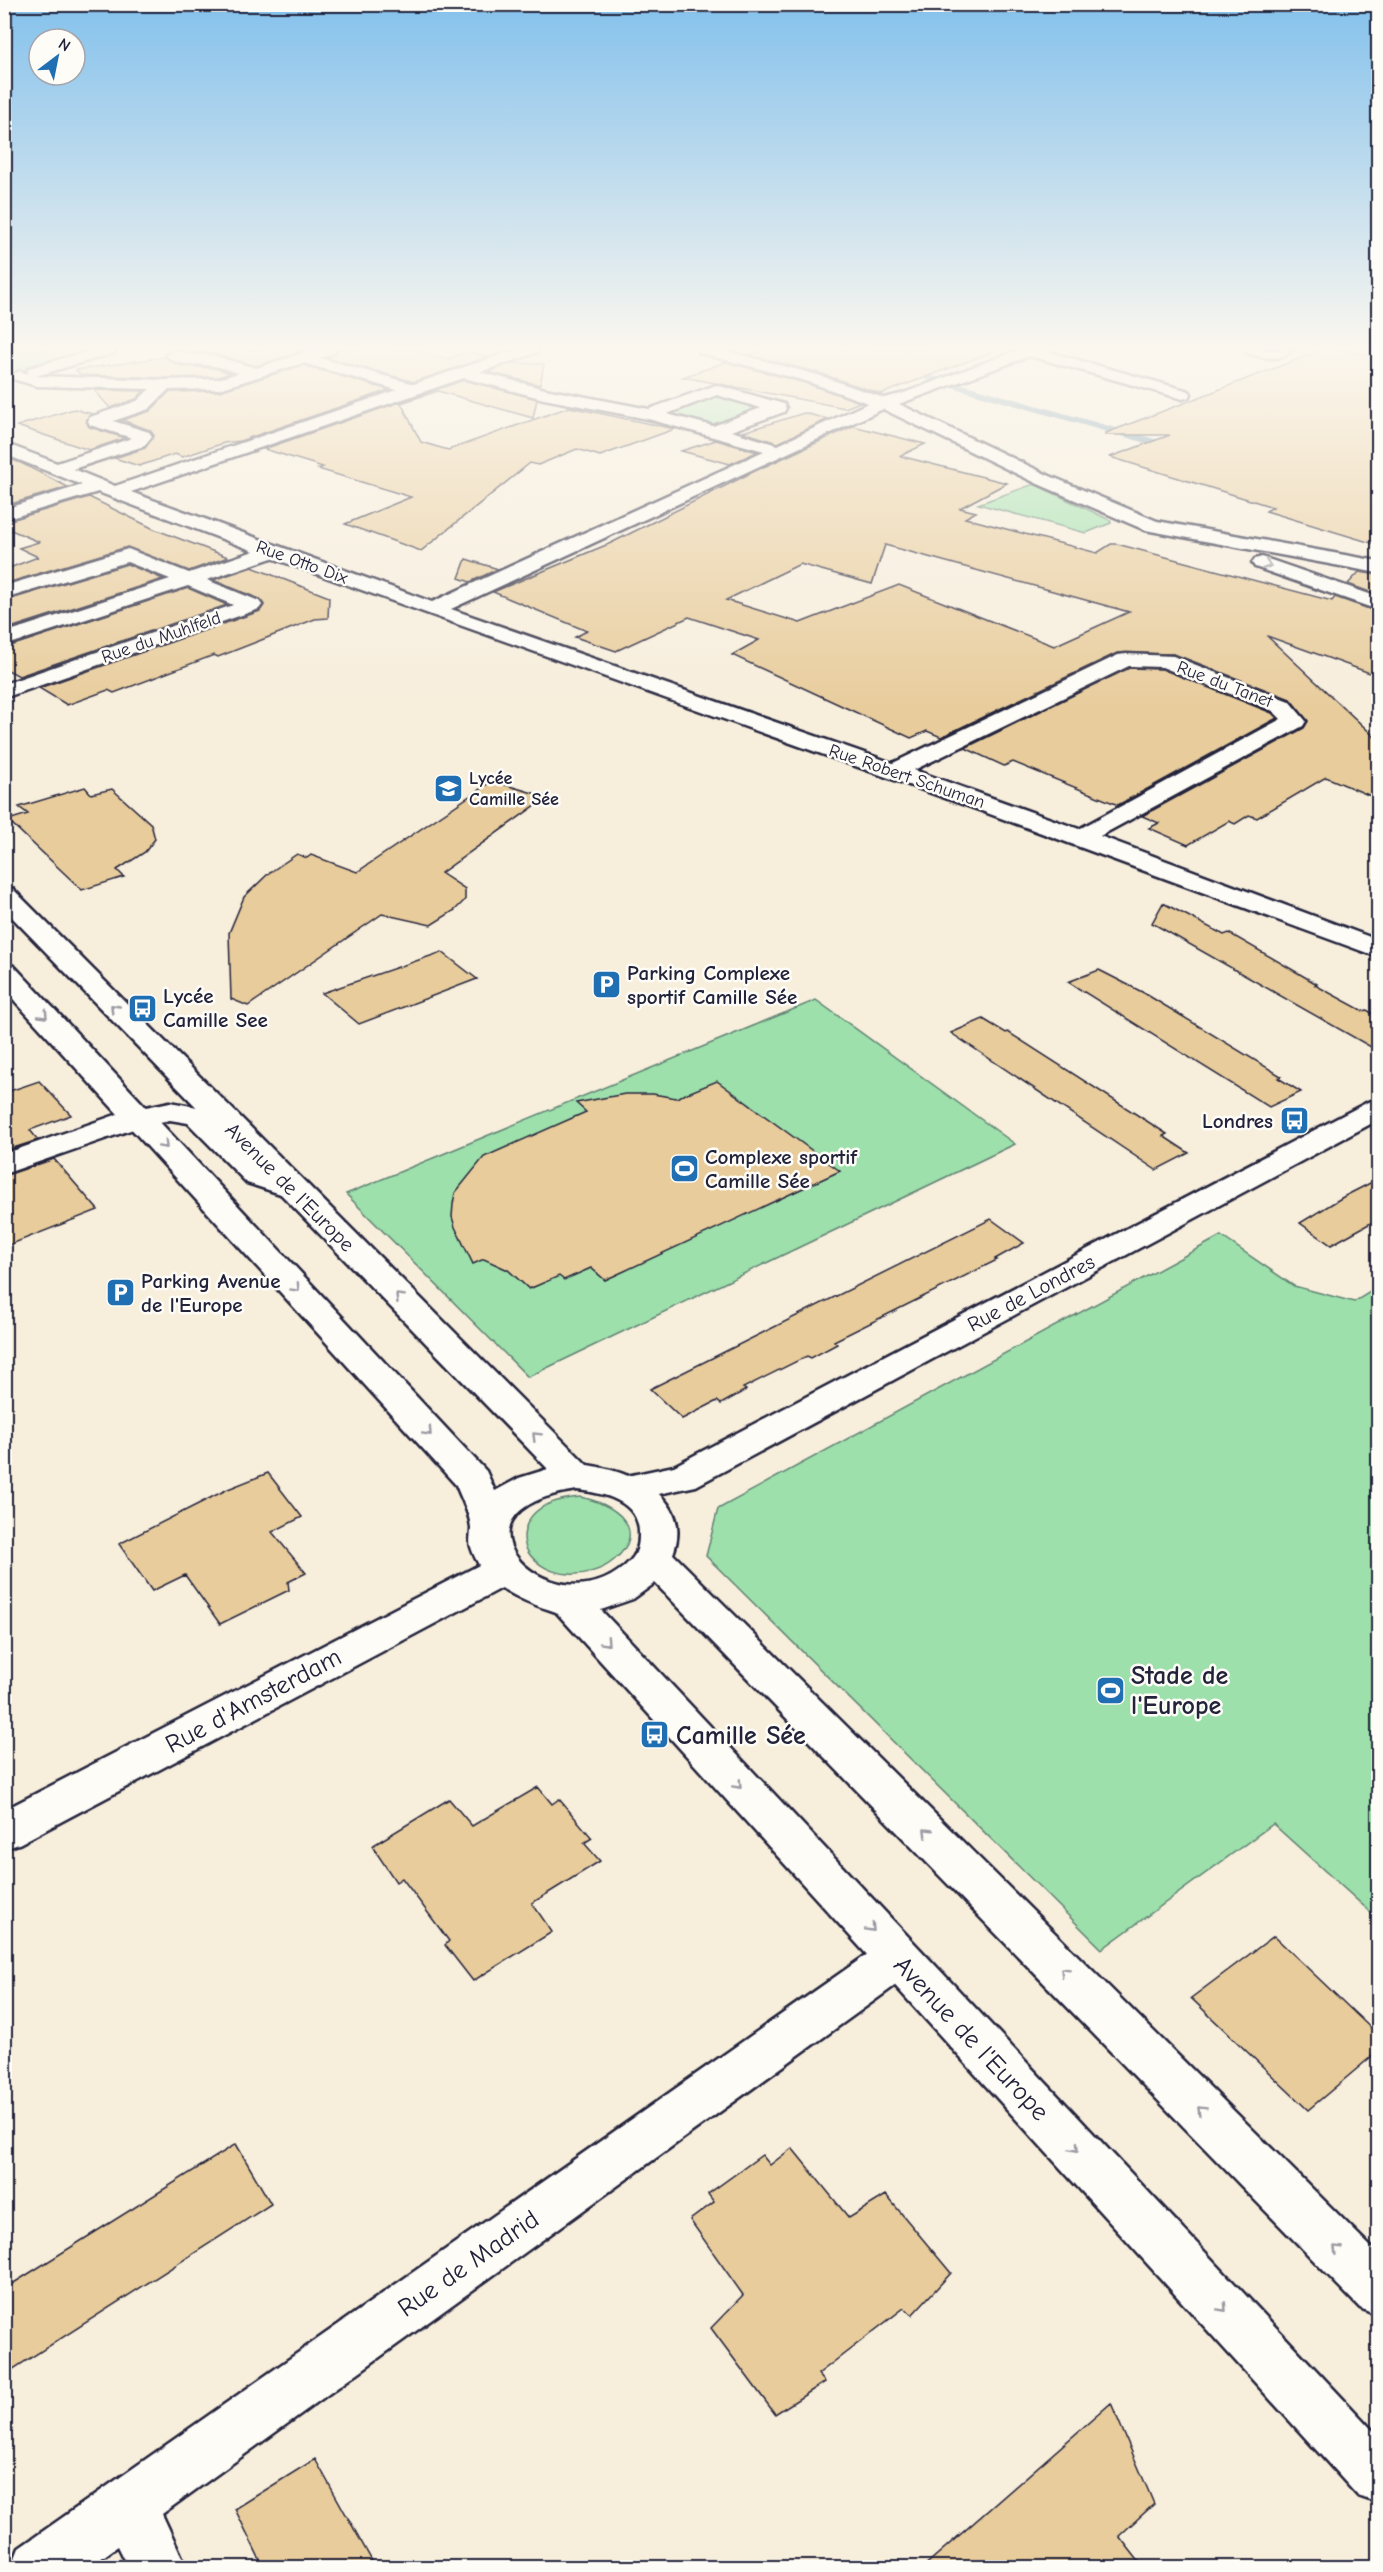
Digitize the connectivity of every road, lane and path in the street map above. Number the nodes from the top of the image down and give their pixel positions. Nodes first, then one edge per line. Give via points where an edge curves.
1 (60, 470) edge
2 (165, 470) edge
3 (740, 470) edge
4 (1023, 470) edge
5 (106, 489) junction
6 (4, 515) edge
7 (1152, 525) junction
8 (273, 552) junction
9 (1328, 558) junction
10 (1378, 567) edge
11 (1300, 576) junction
12 (188, 580) junction
13 (4, 593) edge
14 (1378, 604) edge
15 (432, 610) junction
16 (4, 640) edge
17 (4, 692) edge
18 (896, 772) junction
19 (1082, 838) junction
20 (4, 894) edge
21 (1378, 949) edge
22 (4, 972) edge
23 (1378, 1108) edge
24 (138, 1117) junction
25 (4, 1165) edge
26 (293, 1190) junction
27 (577, 1477) junction
28 (683, 1477) junction
29 (626, 1488) junction
30 (653, 1514) junction
31 (489, 1526) junction
32 (654, 1558) junction
33 (503, 1570) junction
34 (567, 1599) junction
35 (4, 1831) edge
36 (898, 1958) junction
37 (1378, 2290) edge
38 (1378, 2476) edge
39 (127, 2505) junction
40 (39, 2568) edge
41 (159, 2568) edge

1 - 5 street, Rue Otto Dix
2 - 5 street
3 - 15 street
4 - 7 street
5 - 6 street
5 - 8 street, Rue Otto Dix
7 - 9 street
7 -> 11 street
8 - 12 street
8 - 15 street, Rue Otto Dix
9 - 10 street
9 - 11 street
11 - 14 street
12 - 13 street, Rue du Muhlfeld via 128,555
12 - 16 street
12 - 17 street, Rue du Muhlfeld via 252,605
15 - 18 street, Rue Robert Schuman
18 - 19 street, Rue Robert Schuman
18 - 19 street, Rue du Tanet via 1126,660 1165,661 1281,706 1295,721
19 - 21 street, Rue Robert Schuman
26 -> 20 street, Avenue de l'Europe
22 -> 24 street
23 - 28 street, Rue de Londres
24 - 25 street
24 - 26 street via 170,1111 197,1115 258,1176
24 -> 31 street via 473,1480
27 -> 26 street, Avenue de l'Europe
27 - 29 street
27 - 31 street via 552,1480 508,1500
28 - 29 street, Rue de Londres
28 - 30 street, Rue de Londres
29 - 30 street via 648,1504
30 - 32 street via 659,1525
31 - 33 street via 490,1549
32 - 34 street via 644,1572 623,1587 588,1598
37 -> 32 street
33 - 34 street via 525,1587
33 - 35 street, Rue d'Amsterdam
34 -> 36 street, Avenue de l'Europe
36 -> 38 street, Avenue de l'Europe
36 - 39 street, Rue de Madrid
39 - 40 street, Rue de Madrid
39 - 41 street

